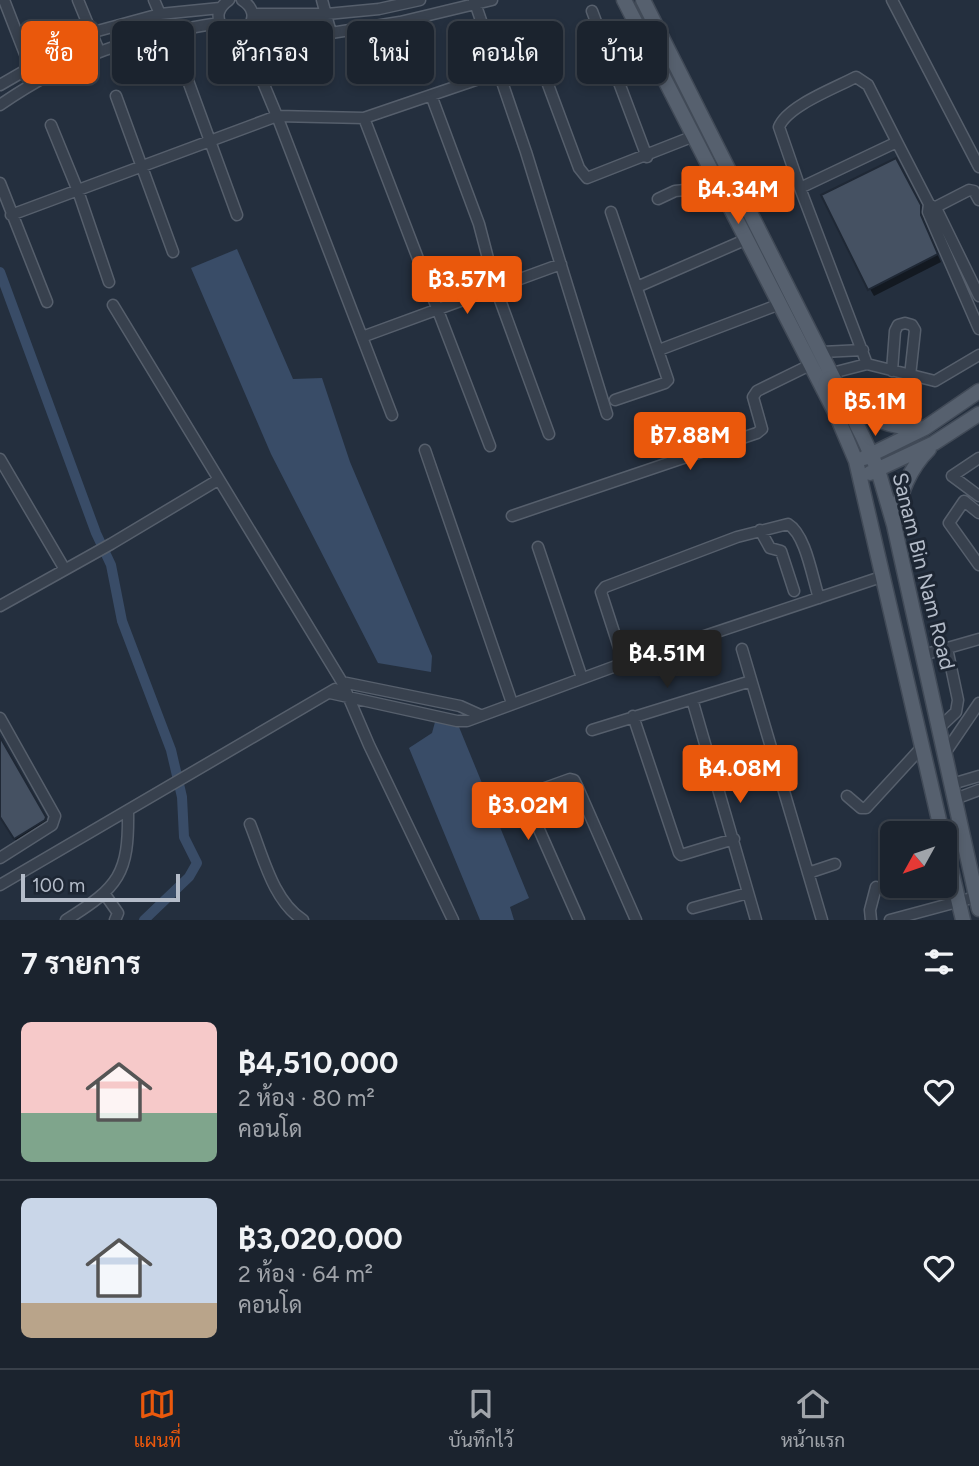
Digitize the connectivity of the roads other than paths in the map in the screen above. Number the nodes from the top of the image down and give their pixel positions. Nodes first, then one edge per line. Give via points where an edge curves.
1 (4, 0) edge
2 (78, 0) edge
3 (154, 0) edge
4 (242, 0) edge
5 (322, 0) edge
6 (420, 0) edge
7 (492, 0) edge
8 (643, 0) edge
9 (891, 0) edge
10 (226, 2) edge
11 (475, 3) edge
12 (626, 4) edge
13 (592, 11) dead end
14 (160, 14) junction
15 (253, 14) junction
16 (327, 14) junction
17 (86, 21) edge
18 (220, 21) edge
19 (250, 21) edge
20 (328, 21) edge
21 (481, 21) edge
22 (208, 25) edge
23 (98, 31) edge
24 (333, 33) edge
25 (21, 44) edge
26 (99, 51) joint
27 (21, 72) edge
28 (189, 84) edge
29 (266, 84) edge
30 (464, 84) edge
31 (503, 84) edge
32 (548, 84) edge
33 (0, 85) edge
34 (431, 95) junction
35 (116, 96) dead end
36 (0, 105) edge
37 (278, 117) junction
38 (364, 118) junction
39 (51, 125) dead end
40 (694, 136) junction
41 (211, 141) junction
42 (897, 142) junction
43 (647, 157) junction
44 (141, 167) junction
45 (979, 167) edge
46 (0, 183) edge
47 (800, 188) junction
48 (78, 191) junction
49 (723, 193) junction
50 (658, 199) dead end
51 (979, 200) edge
52 (931, 208) junction
53 (611, 212) dead end
54 (11, 215) junction
55 (237, 215) dead end
56 (747, 239) junction
57 (173, 252) dead end
58 (561, 264) junction
59 (109, 282) dead end
60 (637, 286) junction
61 (496, 289) junction
62 (978, 290) edge
63 (47, 302) dead end
64 (780, 304) junction
65 (113, 305) dead end
66 (437, 309) junction
67 (979, 329) edge
68 (362, 337) junction
69 (659, 350) junction
70 (863, 350) junction
71 (822, 352) junction
72 (979, 355) edge
73 (867, 364) junction
74 (810, 365) junction
75 (892, 371) junction
76 (832, 373) junction
77 (910, 376) junction
78 (979, 391) edge
79 (843, 397) junction
80 (615, 400) dead end
81 (607, 414) dead end
82 (979, 414) edge
83 (392, 415) dead end
84 (925, 428) junction
85 (549, 434) dead end
86 (934, 443) junction
87 (490, 446) dead end
88 (425, 450) dead end
89 (872, 454) junction
90 (0, 458) edge
91 (979, 458) edge
92 (856, 461) junction
93 (878, 470) junction
94 (860, 477) junction
95 (218, 480) junction
96 (979, 496) edge
97 (979, 513) edge
98 (512, 516) dead end
99 (894, 525) junction
100 (760, 530) junction
101 (538, 547) dead end
102 (979, 565) edge
103 (64, 568) junction
104 (884, 576) junction
105 (794, 591) dead end
106 (819, 598) junction
107 (0, 606) edge
108 (979, 639) edge
109 (947, 648) junction
110 (742, 649) dead end
111 (923, 655) junction
112 (624, 663) junction
113 (582, 678) junction
114 (751, 681) junction
115 (342, 682) junction
116 (330, 693) junction
117 (349, 699) junction
118 (692, 699) junction
119 (512, 703) junction
120 (979, 703) edge
121 (480, 715) junction
122 (634, 716) junction
123 (0, 718) edge
124 (939, 727) junction
125 (592, 730) dead end
126 (923, 746) junction
127 (945, 753) junction
128 (979, 776) edge
129 (952, 784) junction
130 (933, 790) junction
131 (979, 790) edge
132 (847, 796) dead end
133 (954, 799) junction
134 (128, 811) junction
135 (958, 814) junction
136 (939, 818) junction
137 (940, 821) edge
138 (250, 824) dead end
139 (734, 839) junction
140 (0, 858) edge
141 (835, 864) dead end
142 (808, 873) junction
143 (0, 885) edge
144 (876, 887) dead end
145 (104, 893) junction
146 (748, 893) junction
147 (957, 893) edge
148 (978, 900) edge
149 (959, 901) junction
150 (693, 908) dead end
151 (66, 920) edge
152 (115, 920) edge
153 (303, 920) edge
154 (453, 920) edge
155 (579, 920) edge
156 (636, 920) edge
157 (756, 920) edge
158 (822, 920) edge
159 (871, 920) edge
160 (890, 920) edge
161 (963, 920) edge

1 - 25 street
2 - 17 street
3 - 14 street
4 - 15 street
5 - 16 street
6 - 16 street
7 - 11 street
8 - 12 main road
8 - 71 main road, Sanam Bin Nam Road
9 - 45 street
10 - 14 street
10 - 18 street
11 - 21 street
11 - 24 street
12 - 40 main road, Sanam Bin Nam Road
13 - 43 street
14 - 23 street
15 - 16 street
15 - 19 street
16 - 20 street
22 - 26 street
26 - 36 street via 37,79
27 - 33 street
28 - 41 street
29 - 37 street
30 - 34 street
31 - 58 street
32 - 43 street via 585,176 591,178
34 - 38 street
34 - 61 street via 479,224
35 - 44 street
37 - 38 street
37 - 41 street
37 - 68 street
38 - 66 street
39 - 48 street
40 - 43 street
40 - 49 main road, Sanam Bin Nam Road
41 - 44 street
41 - 55 street
42 - 47 street
42 - 47 street via 867,85 856,77 792,111 780,123
42 - 52 street
44 - 48 street
44 - 57 street
46 - 54 street
47 - 70 street
48 - 54 street
48 - 59 street
49 - 50 street via 701,203 685,190
49 - 56 main road, Sanam Bin Nam Road
51 - 52 street via 969,190
52 - 62 street
52 - 67 street
53 - 60 street
54 - 63 street
56 - 60 street
56 - 64 main road, Sanam Bin Nam Road
58 - 61 street
58 - 81 street
60 - 69 street
61 - 66 street
61 - 85 street
64 - 69 street
64 - 74 main road, Sanam Bin Nam Road
65 - 95 street
66 - 68 street
66 - 87 street
68 - 83 street
69 - 80 street via 668,380
70 - 71 street
70 - 73 street
71 - 76 main road, Sanam Bin Nam Road
72 - 77 street via 935,381
73 - 75 street
73 - 76 street
74 - 92 main road, Sanam Bin Nam Road
74 - 98 street via 757,391 753,397 762,429 757,433
75 - 77 street
75 - 77 street via 895,331 905,323 915,330
76 - 79 main road, Sanam Bin Nam Road
78 - 84 main road
79 - 84 main road via 872,419 900,428
79 - 89 main road, Sanam Bin Nam Road
82 - 86 main road
84 - 89 main road
86 - 93 main road
86 - 99 main road via 906,481
88 - 119 street
89 - 92 main road
89 - 93 main road, Sanam Bin Nam Road
90 - 103 street
91 - 96 street via 953,476
92 - 94 main road, Sanam Bin Nam Road
93 - 94 main road
93 - 99 main road, Sanam Bin Nam Road
94 - 104 main road, Sanam Bin Nam Road
95 - 103 street
95 - 115 street
97 - 102 street via 964,501 948,523
99 - 111 main road, Sanam Bin Nam Road
100 - 105 street via 770,548 781,551
100 - 106 street via 788,524 794,528
100 - 112 street via 605,587 601,592
101 - 113 street
103 - 107 street
104 - 106 street
104 - 126 main road, Sanam Bin Nam Road
106 - 112 street
108 - 109 street
109 - 111 street
109 - 124 street via 958,700 956,712
110 - 114 street
111 - 124 main road, Sanam Bin Nam Road
112 - 113 street
113 - 119 street
114 - 118 street
114 - 142 street
115 - 116 street
115 - 117 street
115 - 121 street via 460,706
116 - 117 street
116 - 134 street
117 - 121 street via 457,721
117 - 154 street
118 - 122 street
118 - 139 street
119 - 121 street
120 - 127 street
122 - 125 street
122 - 139 street via 679,853
123 - 140 street via 55,816 52,825
124 - 127 main road, Sanam Bin Nam Road
126 - 130 main road, Sanam Bin Nam Road
126 - 132 street via 866,808
127 - 129 main road, Sanam Bin Nam Road
128 - 129 street
129 - 130 main road
129 - 133 main road, Sanam Bin Nam Road
130 - 136 main road, Sanam Bin Nam Road
131 - 133 street
133 - 135 main road, Sanam Bin Nam Road
134 - 143 street
134 - 145 street via 126,855 118,879
135 - 136 main road
135 - 148 main road, Sanam Bin Nam Road
136 - 137 main road, Sanam Bin Nam Road
138 - 153 street via 272,880 286,904
139 - 146 street
141 - 142 street
142 - 158 street
144 - 159 street
145 - 151 street
145 - 152 street via 118,913
146 - 150 street
146 - 157 street
147 - 149 main road
148 - 149 street
149 - 160 street
149 - 161 main road
155 - 156 street via 526,800 531,793 570,779

